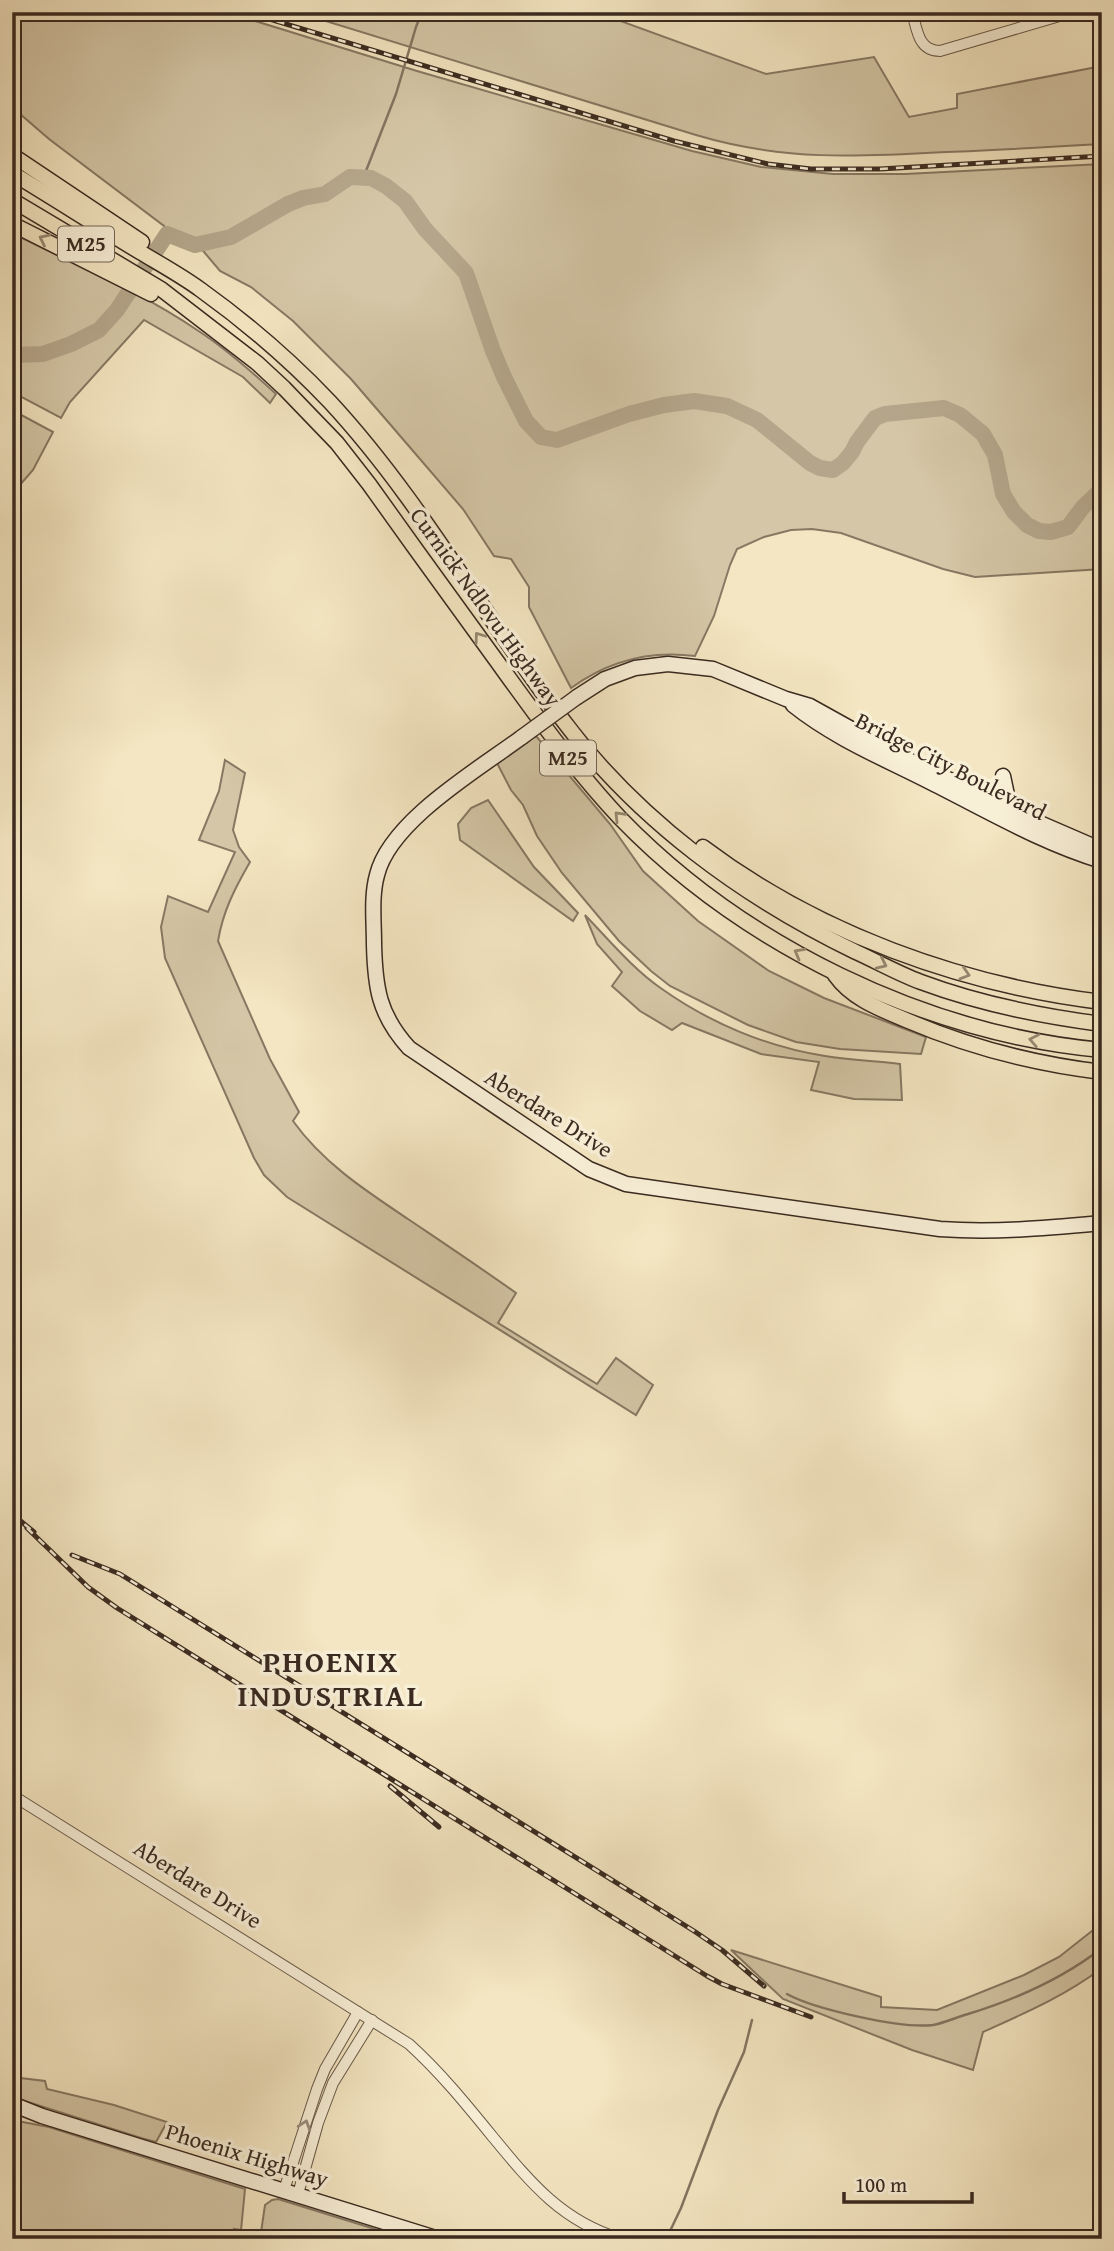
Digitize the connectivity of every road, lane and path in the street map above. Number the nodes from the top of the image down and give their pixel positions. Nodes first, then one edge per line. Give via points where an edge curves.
1 (912, 12) edge
2 (1073, 12) edge
3 (12, 155) edge
4 (12, 173) edge
5 (12, 200) edge
6 (12, 224) edge
7 (151, 253) junction
8 (202, 285) junction
9 (158, 293) junction
10 (808, 710) junction
11 (523, 737) joint
12 (1003, 776) dead end
13 (1015, 811) junction
14 (1102, 850) edge
15 (1102, 861) edge
16 (831, 970) junction
17 (1102, 1002) edge
18 (1102, 1024) edge
19 (1102, 1050) edge
20 (1102, 1072) edge
21 (1102, 1223) edge
22 (12, 1796) edge
23 (358, 2012) junction
24 (372, 2020) junction
25 (12, 2104) edge
26 (12, 2111) edge
27 (42, 2116) junction
28 (291, 2192) junction
29 (439, 2239) edge
30 (621, 2239) edge

1 - 2 street via 923,46 940,51
3 - 7 main road
4 - 7 main road, Curnick Ndlovu Highway / M25
5 - 9 main road, M25
9 -> 6 main road
7 - 8 main road, Curnick Ndlovu Highway / M25
8 -> 17 main road via 256,321 339,400 430,517 551,693 593,746 667,820 761,885 864,939 987,981
8 -> 18 main road, Curnick Ndlovu Highway / M25 via 292,364 348,422 409,500 564,722 642,807 691,850 795,920 918,981 1013,1010
16 -> 9 main road, Curnick Ndlovu Highway / M25 via 715,901 620,817 576,768 337,443 257,363
10 - 11 street, Bridge City Boulevard, bridge via 713,669 668,664 617,674 576,697
10 - 13 street, Bridge City Boulevard
10 - 15 street, Bridge City Boulevard via 838,735 1044,839
11 - 21 street, Aberdare Drive via 407,824 377,872 373,895 377,989 388,1020 409,1048 568,1156 626,1184 940,1229 1024,1231
12 - 13 street
13 - 14 street, Bridge City Boulevard
19 -> 16 main road, Curnick Ndlovu Highway / M25 via 977,1027 876,992
16 - 20 main road via 859,998 921,1027 1021,1059
22 - 23 street, Aberdare Drive
23 - 24 street, Aberdare Drive
28 -> 23 street via 321,2079
24 - 28 street via 333,2083
24 - 30 street, Aberdare Drive via 434,2067 554,2205 585,2225
25 - 27 street, Phoenix Highway
26 - 27 street, Phoenix Highway
27 - 28 street, Phoenix Highway
28 - 29 street, Phoenix Highway

